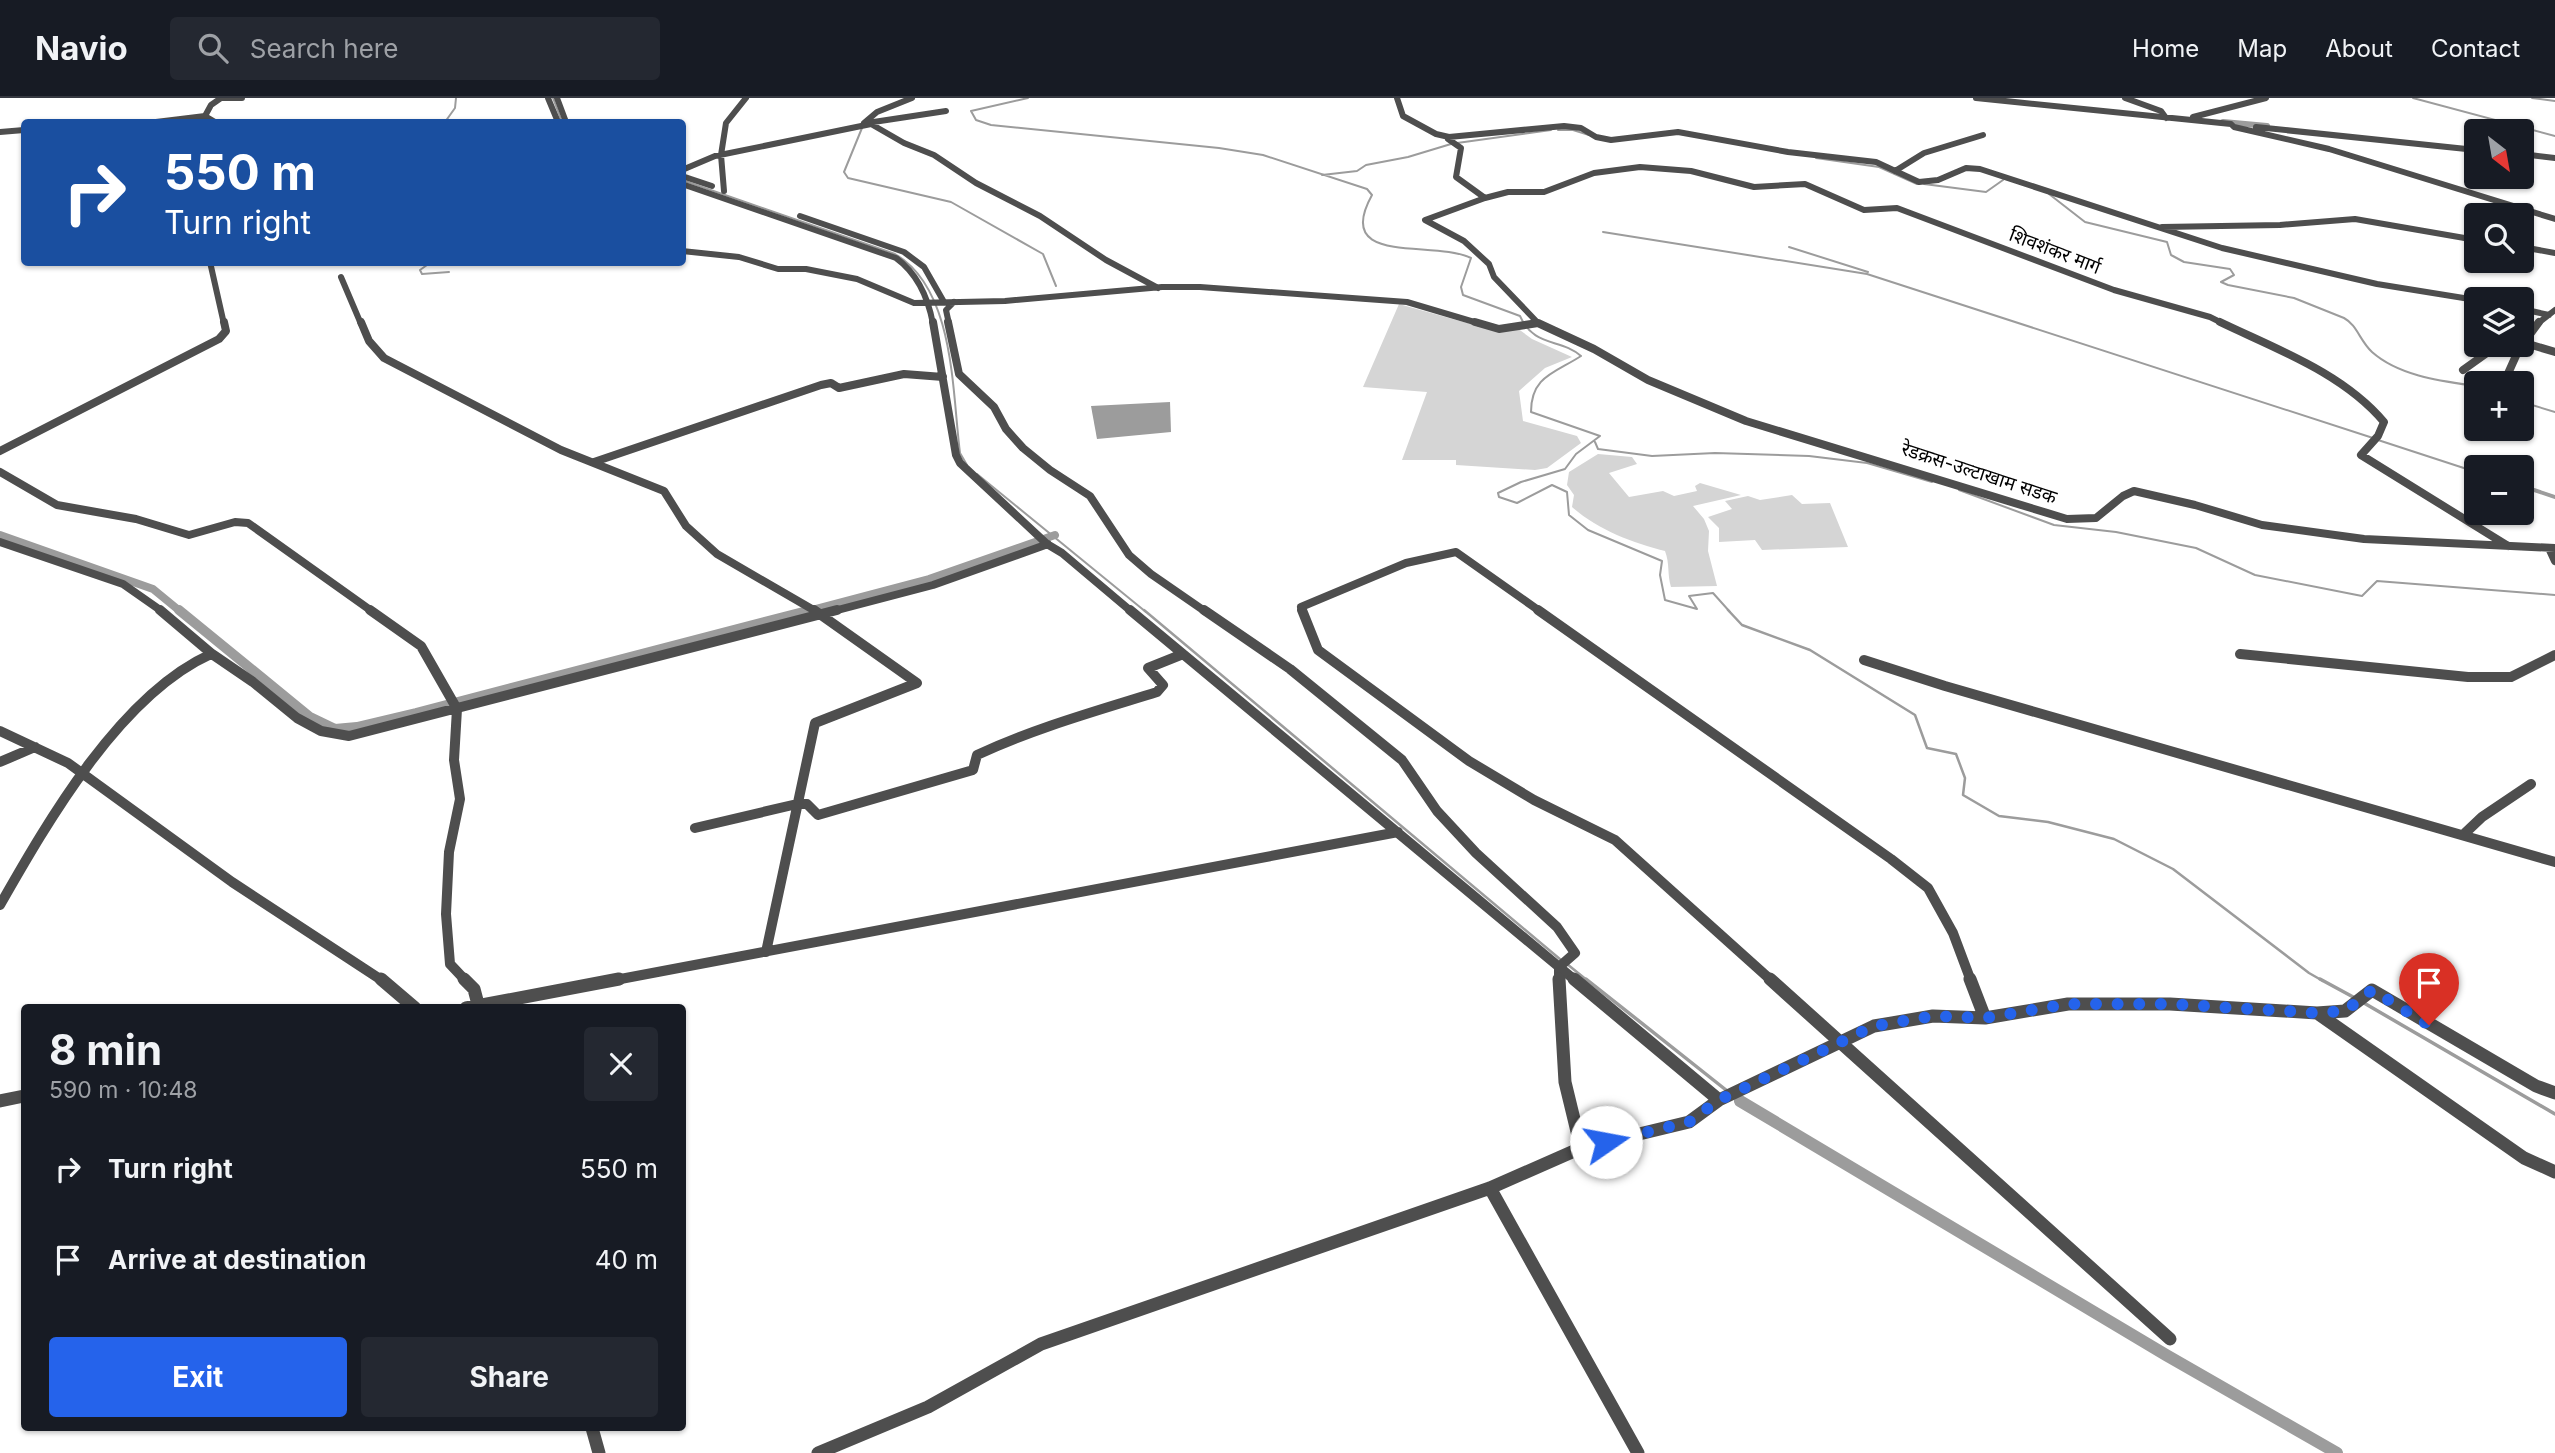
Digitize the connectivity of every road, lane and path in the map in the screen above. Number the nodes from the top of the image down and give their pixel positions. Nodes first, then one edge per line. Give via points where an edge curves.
1 (221, 98) edge
2 (242, 98) edge
3 (548, 98) edge
4 (557, 98) edge
5 (746, 98) edge
6 (912, 98) edge
7 (1397, 98) edge
8 (1976, 98) edge
9 (2125, 98) edge
10 (2266, 98) edge
11 (877, 103) dead end
12 (946, 111) dead end
13 (875, 113) junction
14 (2164, 115) junction
15 (205, 116) junction
16 (180, 119) edge
17 (210, 119) edge
18 (557, 119) edge
19 (565, 119) edge
20 (864, 123) junction
21 (2231, 124) junction
22 (21, 130) edge
23 (0, 132) edge
24 (1436, 134) junction
25 (1983, 135) dead end
26 (2464, 149) edge
27 (721, 155) junction
28 (2534, 155) edge
29 (2555, 158) edge
30 (686, 168) edge
31 (1895, 171) junction
32 (686, 177) edge
33 (686, 185) edge
34 (724, 191) junction
35 (1485, 198) junction
36 (2555, 219) edge
37 (2161, 227) junction
38 (2464, 238) edge
39 (2534, 249) edge
40 (686, 251) edge
41 (2555, 253) edge
42 (211, 266) edge
43 (341, 276) dead end
44 (1158, 288) junction
45 (2464, 298) edge
46 (939, 302) junction
47 (2555, 310) edge
48 (2534, 312) edge
49 (2544, 314) junction
50 (2555, 317) edge
51 (1534, 323) junction
52 (2534, 327) edge
53 (2534, 345) edge
54 (2555, 352) edge
55 (2481, 357) edge
56 (2463, 370) dead end
57 (943, 377) junction
58 (0, 451) edge
59 (594, 462) junction
60 (0, 472) edge
61 (0, 542) edge
62 (1047, 544) junction
63 (2508, 546) junction
64 (2552, 548) edge
65 (2555, 561) edge
66 (821, 614) junction
67 (211, 654) junction
68 (1183, 654) junction
69 (2240, 654) dead end
70 (2555, 655) edge
71 (1864, 660) dead end
72 (457, 710) junction
73 (0, 731) edge
74 (35, 747) junction
75 (0, 762) edge
76 (84, 774) junction
77 (2531, 784) dead end
78 (797, 804) junction
79 (695, 828) dead end
80 (1398, 832) junction
81 (2463, 835) junction
82 (2555, 862) edge
83 (0, 905) edge
84 (766, 951) junction
85 (1563, 964) junction
86 (410, 1004) edge
87 (474, 1004) edge
88 (494, 1004) edge
89 (2317, 1013) junction
90 (1985, 1018) junction
91 (1840, 1041) junction
92 (2555, 1093) edge
93 (1727, 1096) junction
94 (21, 1097) edge
95 (0, 1101) edge
96 (1581, 1148) junction
97 (2555, 1172) edge
98 (1490, 1188) junction
99 (2170, 1339) dead end
100 (593, 1431) edge
101 (599, 1453) edge
102 (818, 1453) edge
103 (1638, 1453) edge

1 - 2 street
1 - 15 street
3 - 18 street
4 - 19 street
5 - 27 street via 726,123
6 - 13 street
7 - 24 street via 1403,116
8 - 14 street
9 - 14 street
10 - 14 street via 2198,118
11 - 13 street via 872,110
12 - 20 street
13 - 20 street
14 - 21 street
15 - 16 street
15 - 17 street
20 - 27 street
20 - 44 street via 926,151
21 - 26 street
21 - 36 street via 2329,149
22 - 23 street
24 - 31 street via 1471,137 1574,126 1611,140 1678,132 1876,162
24 - 35 street via 1455,142 1461,159 1456,177
25 - 31 street via 1924,153
27 - 30 street
27 - 34 street
28 - 29 street
31 - 37 street via 1928,182 1966,168 1980,169
32 - 34 street
33 - 46 street via 896,258
34 - 46 street via 904,252 929,272
35 - 51 street via 1424,220 1464,241 1489,264 1494,277
35 - 63 street, शिवशंकर मार्ग via 1508,192 1544,192 1594,173 1640,167 1692,171 1754,187 1805,184 1864,210 1897,208 2114,290 2210,317 2308,365 2361,397 2384,422 2361,455
37 - 38 street via 2355,219
37 - 45 street via 2222,248 2377,284
39 - 41 street
40 - 46 street via 739,257 778,269 806,269 866,283 914,303
42 - 58 street via 226,331 219,339
43 - 59 street via 369,341 384,358 561,450
44 - 46 street
44 - 51 street via 1407,302 1499,329
46 - 57 street
46 - 85 street via 946,310 959,374 994,407 1023,448 1090,496 1125,549 1152,574 1290,669 1402,760 1437,811 1572,944 1575,953
47 - 49 street
48 - 49 street
49 - 50 street
49 - 52 street
51 - 63 street, रेडक्रस-उल्टाखाम सडक via 1594,349 1648,380 1746,421 2067,519 2099,518 2124,493 2134,491 2262,525 2364,539
53 - 54 street
55 - 56 street
57 - 59 street via 904,374 839,388 831,383 821,385
57 - 62 street via 960,463
59 - 66 street via 664,491 686,526 716,554
60 - 72 street via 57,505 136,519 189,535 235,522 248,523 421,646
61 - 67 street via 123,584
62 - 66 street via 933,585
62 - 68 street
63 - 64 street, रेडक्रस-उल्टाखाम सडक
64 - 65 street
66 - 72 street
66 - 78 street via 917,684 815,723
67 - 72 street via 324,733 358,734
67 - 76 street via 180,669 114,733
68 - 78 street via 1148,668 1163,685 1157,692 1015,736 977,755 973,770 818,816 807,804
68 - 80 street
69 - 70 street via 2468,677 2511,677
71 - 81 street
72 - 87 street via 454,760 460,799 449,852 446,914 450,964 474,989
73 - 74 street
74 - 75 street
74 - 76 street
76 - 83 street
76 - 86 street
77 - 81 street
78 - 79 street
78 - 84 street
80 - 84 street
80 - 85 street
81 - 82 street
84 - 88 street
85 - 93 street
85 - 96 street via 1559,1015 1572,1120
89 - 90 street via 2170,1004 2068,1004
89 - 92 street via 2345,1011 2372,990 2503,1068
89 - 97 street via 2524,1158
90 - 91 street via 1922,1018 1874,1026
90 - 91 street via 1953,933 1928,888 1456,552 1406,562 1301,607 1318,650 1469,761 1615,840
91 - 93 street
91 - 99 street
93 - 96 street via 1689,1122
94 - 95 street
96 - 98 street
98 - 102 street via 1041,1344 928,1407
98 - 103 street
100 - 101 street

